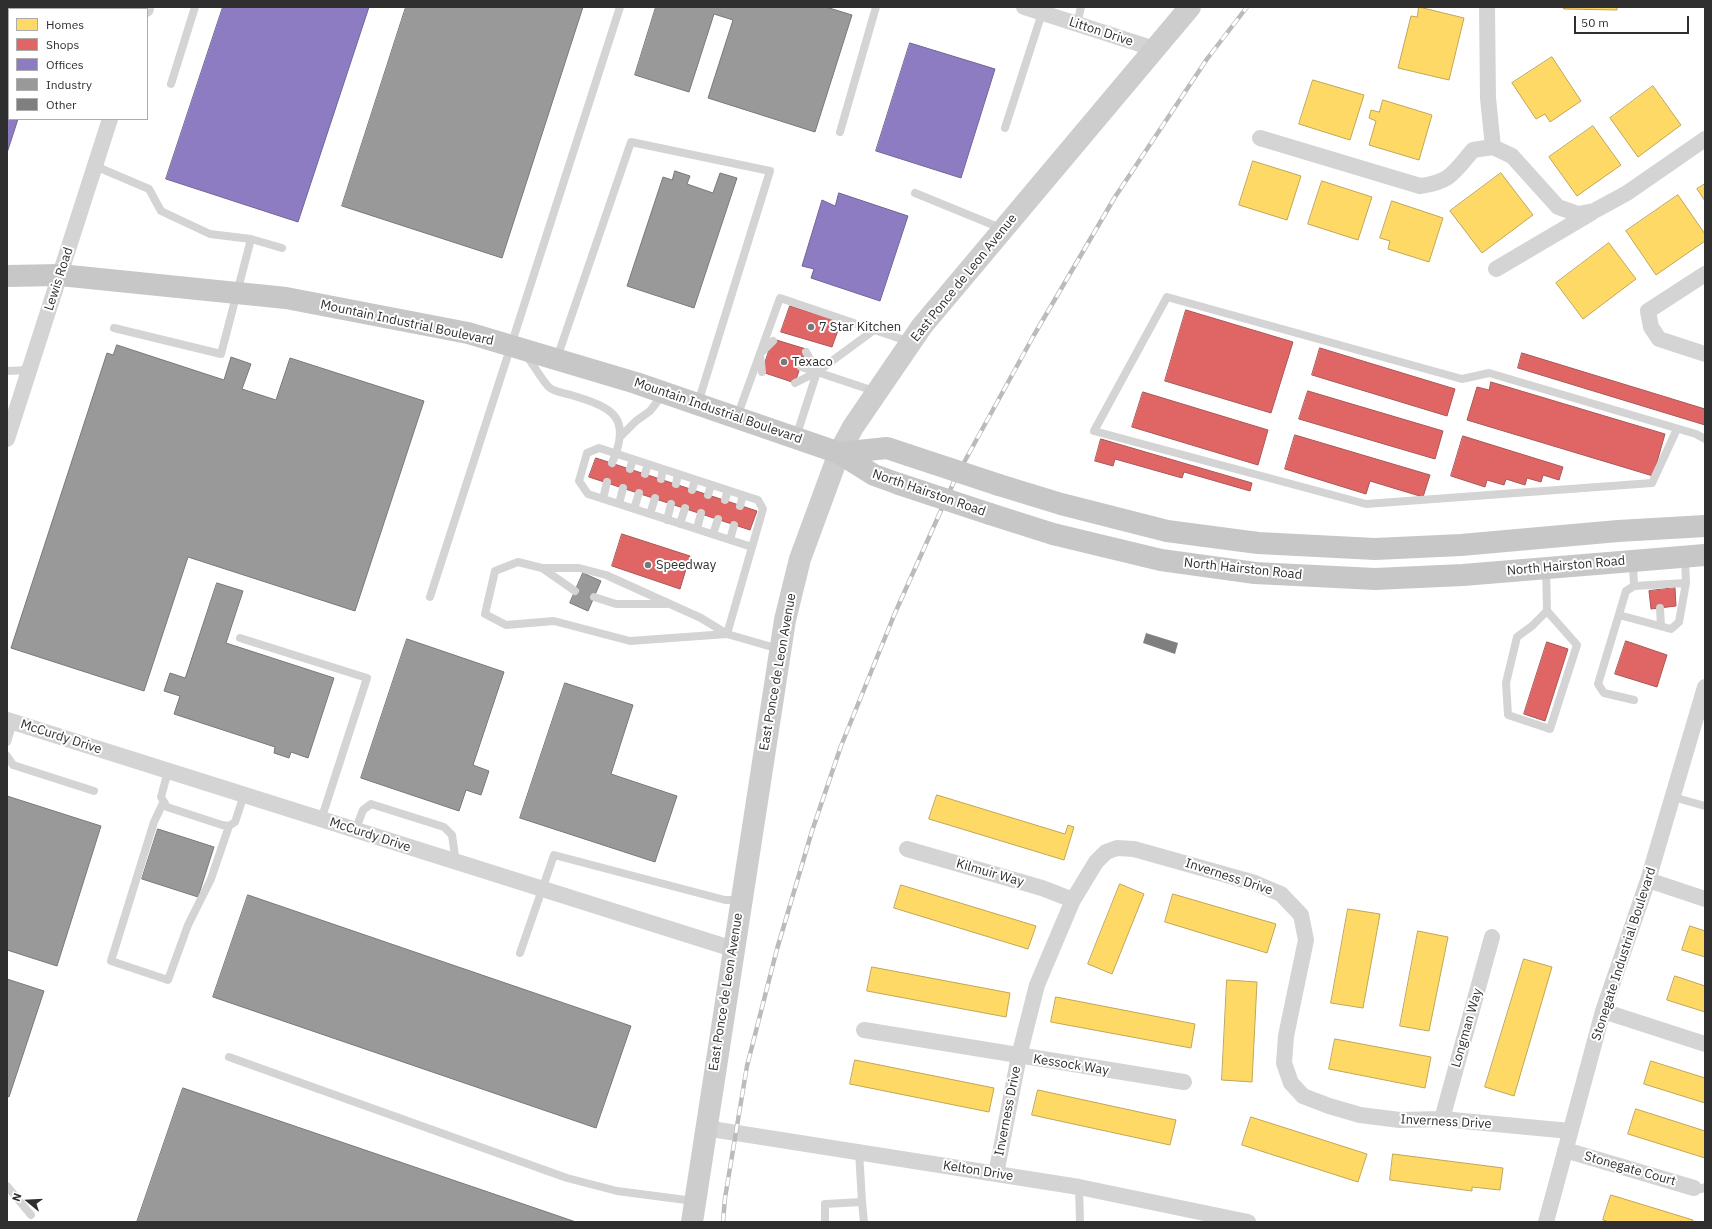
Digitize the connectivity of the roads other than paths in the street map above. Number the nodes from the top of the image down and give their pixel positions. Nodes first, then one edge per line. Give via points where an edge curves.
1 (195, 7) edge
2 (620, 7) edge
3 (876, 7) edge
4 (1024, 7) edge
5 (1081, 7) edge
6 (1190, 7) edge
7 (1487, 7) edge
8 (1042, 13) junction
9 (1077, 24) junction
10 (1156, 49) junction
11 (171, 84) dead end
12 (110, 120) edge
13 (1005, 128) dead end
14 (840, 132) dead end
15 (1260, 138) dead end
16 (1705, 139) edge
17 (1493, 147) junction
18 (95, 166) junction
19 (915, 193) dead end
20 (1594, 212) junction
21 (1003, 229) junction
22 (251, 239) junction
23 (282, 248) dead end
24 (1496, 269) dead end
25 (1705, 274) edge
26 (60, 275) junction
27 (7, 276) edge
28 (238, 293) junction
29 (114, 328) dead end
30 (874, 330) junction
31 (773, 341) dead end
32 (911, 342) junction
33 (516, 347) junction
34 (806, 352) dead end
35 (1705, 354) edge
36 (763, 356) junction
37 (556, 360) junction
38 (801, 367) dead end
39 (29, 370) junction
40 (7, 372) edge
41 (762, 372) dead end
42 (817, 372) junction
43 (795, 383) dead end
44 (877, 392) junction
45 (664, 393) junction
46 (698, 404) junction
47 (737, 418) junction
48 (1677, 429) junction
49 (621, 436) junction
50 (795, 438) junction
51 (7, 439) edge
52 (1705, 439) edge
53 (839, 453) junction
54 (616, 454) junction
55 (633, 459) junction
56 (612, 463) dead end
57 (648, 464) junction
58 (630, 469) dead end
59 (663, 469) junction
60 (645, 474) dead end
61 (678, 474) junction
62 (661, 479) dead end
63 (695, 480) junction
64 (607, 482) dead end
65 (676, 484) dead end
66 (711, 485) junction
67 (623, 488) dead end
68 (692, 490) dead end
69 (728, 490) junction
70 (639, 493) dead end
71 (708, 495) dead end
72 (743, 495) junction
73 (655, 498) dead end
74 (603, 499) junction
75 (725, 500) dead end
76 (619, 504) junction
77 (671, 504) dead end
78 (740, 506) dead end
79 (685, 508) dead end
80 (634, 509) junction
81 (650, 514) junction
82 (700, 514) dead end
83 (667, 520) junction
84 (718, 520) dead end
85 (680, 524) junction
86 (734, 525) dead end
87 (1705, 526) edge
88 (697, 529) junction
89 (713, 534) junction
90 (730, 540) junction
91 (752, 547) junction
92 (1695, 556) edge
93 (1633, 560) junction
94 (542, 568) junction
95 (1546, 568) junction
96 (1686, 583) junction
97 (1634, 586) junction
98 (576, 591) dead end
99 (430, 597) dead end
100 (594, 597) dead end
101 (669, 604) junction
102 (1660, 608) dead end
103 (1547, 611) junction
104 (1619, 615) junction
105 (1661, 626) junction
106 (727, 634) junction
107 (240, 638) dead end
108 (780, 649) junction
109 (1705, 687) edge
110 (1634, 700) dead end
111 (10, 721) edge
112 (7, 742) edge
113 (7, 756) edge
114 (168, 771) junction
115 (94, 791) dead end
116 (244, 795) junction
117 (1673, 797) junction
118 (163, 802) junction
119 (1705, 806) edge
120 (321, 820) junction
121 (229, 826) junction
122 (355, 831) junction
123 (907, 849) dead end
124 (456, 863) junction
125 (1648, 880) junction
126 (543, 890) junction
127 (1705, 899) edge
128 (740, 900) junction
129 (1073, 900) junction
130 (1492, 937) dead end
131 (733, 949) junction
132 (520, 953) dead end
133 (1603, 1011) junction
134 (864, 1030) dead end
135 (1705, 1044) edge
136 (1019, 1056) junction
137 (229, 1057) dead end
138 (1184, 1082) dead end
139 (1442, 1119) junction
140 (705, 1128) junction
141 (1570, 1131) junction
142 (1565, 1150) junction
143 (859, 1152) junction
144 (996, 1174) junction
145 (7, 1186) edge
146 (1079, 1187) junction
147 (1700, 1187) edge
148 (862, 1202) junction
149 (693, 1212) edge
150 (31, 1215) dead end
151 (825, 1222) edge
152 (864, 1222) edge
153 (1080, 1222) edge
154 (1248, 1222) edge
155 (1546, 1222) edge

1 - 11 lane
2 - 33 lane
3 - 14 lane
4 - 8 street, Litton Drive
5 - 9 lane
6 - 10 main road, East Ponce de Leon Avenue
7 - 17 street via 1488,98
8 - 9 street, Litton Drive
8 - 13 lane
9 - 10 street, Litton Drive
10 - 21 main road, East Ponce de Leon Avenue
12 - 18 street, Lewis Road
15 - 17 street via 1420,186 1438,183 1448,178 1473,150
16 - 20 street via 1627,193
17 - 20 street via 1512,156 1558,207 1578,214
18 - 22 lane via 149,189 161,211 210,234
18 - 26 street, Lewis Road
19 - 21 lane
20 - 24 street
21 - 32 main road, East Ponce de Leon Avenue
22 - 23 lane
22 - 28 lane
25 - 35 street via 1648,311 1651,327 1659,339
26 - 27 main road, Mountain Industrial Boulevard
26 - 28 main road, Mountain Industrial Boulevard
26 - 39 street, Lewis Road
28 - 29 lane via 221,354
28 - 33 main road, Mountain Industrial Boulevard via 286,298 461,331
30 - 32 lane
30 - 36 lane via 780,298
30 - 42 lane
31 - 36 lane
32 - 44 main road, East Ponce de Leon Avenue
33 - 37 main road, Mountain Industrial Boulevard
33 - 49 lane via 551,388 610,409 618,423
33 - 99 lane
34 - 42 lane
36 - 41 lane
36 - 47 lane
37 - 45 main road, Mountain Industrial Boulevard
37 - 46 lane via 631,142 770,171
38 - 42 lane
39 - 40 lane
39 - 51 street, Lewis Road
42 - 43 lane
42 - 44 lane
42 - 50 lane
44 - 53 main road, East Ponce de Leon Avenue
45 - 46 main road, Mountain Industrial Boulevard
45 - 49 lane via 650,411
46 - 47 main road, Mountain Industrial Boulevard
47 - 50 main road, Mountain Industrial Boulevard
48 - 48 lane via 1489,373 1462,379 1167,297 1094,432 1366,504 1652,483
48 - 52 lane
49 - 54 lane
50 - 53 main road, Mountain Industrial Boulevard
53 - 87 main road, North Hairston Road, bridge via 887,448 1061,504 1167,530 1258,543 1375,548 1461,545
53 - 95 main road, North Hairston Road, bridge via 874,475 899,484 1053,534 1161,560 1255,573 1375,579
53 - 108 main road, East Ponce de Leon Avenue via 800,559
54 - 55 lane
54 - 56 lane
54 - 74 lane via 599,448 587,453 579,481 588,494
55 - 57 lane
55 - 58 lane
57 - 59 lane
57 - 60 lane
59 - 61 lane
59 - 62 lane
61 - 63 lane
61 - 65 lane
63 - 66 lane
63 - 68 lane
64 - 74 lane
66 - 69 lane
66 - 71 lane
67 - 76 lane
69 - 72 lane
69 - 75 lane
70 - 80 lane
72 - 78 lane
72 - 91 lane via 758,500 763,509
73 - 81 lane
74 - 76 lane
76 - 80 lane
77 - 83 lane
79 - 85 lane
80 - 81 lane
81 - 83 lane
82 - 88 lane
83 - 85 lane
84 - 89 lane
85 - 88 lane
86 - 90 lane
88 - 89 lane
89 - 90 lane
90 - 91 lane
91 - 106 lane
92 - 93 main road, North Hairston Road
92 - 96 lane
93 - 95 main road, North Hairston Road
93 - 97 lane
94 - 98 lane
94 - 101 lane via 579,568 606,575
94 - 106 lane via 518,562 495,571 486,614 506,625 554,621 630,641
95 - 103 lane
96 - 97 lane via 1658,587
96 - 105 lane via 1680,622 1671,629
97 - 104 lane via 1626,591
100 - 101 lane via 616,604
101 - 106 lane
102 - 105 lane
103 - 103 lane via 1516,637 1506,683 1508,715 1550,729 1576,645
104 - 105 lane
104 - 110 lane via 1598,684 1604,692
106 - 108 lane
107 - 120 lane via 368,678
108 - 128 main road, East Ponce de Leon Avenue
109 - 117 street, Stonegate Industrial Boulevard
111 - 112 lane
111 - 114 street, McCurdy Drive
113 - 115 lane via 13,765
114 - 116 street, McCurdy Drive
114 - 118 lane via 161,797
116 - 120 street, McCurdy Drive
116 - 121 lane via 235,822
117 - 119 lane
117 - 125 street, Stonegate Industrial Boulevard
118 - 121 lane via 167,807
118 - 121 lane via 154,822 111,961 168,980 188,925 211,879
120 - 122 street, McCurdy Drive
122 - 124 street, McCurdy Drive
122 - 124 lane via 363,810 372,804 444,827 452,835
123 - 129 street, Kilmuir Way via 1042,888
124 - 126 street, McCurdy Drive
125 - 127 street
125 - 133 street, Stonegate Industrial Boulevard
126 - 128 lane via 554,855 725,900
126 - 131 street, McCurdy Drive
126 - 132 lane
128 - 131 main road, East Ponce de Leon Avenue
129 - 136 street, Inverness Drive via 1037,985
129 - 139 street, Inverness Drive via 1096,862 1106,852 1117,848 1134,848 1255,883 1281,894 1301,915 1306,940 1286,1036 1284,1063 1291,1082 1303,1096 1360,1115 1400,1120
130 - 139 street, Longman Way
131 - 140 main road, East Ponce de Leon Avenue
133 - 135 street
133 - 141 street, Stonegate Industrial Boulevard
134 - 136 street, Kessock Way
136 - 138 street, Kessock Way
136 - 144 street, Inverness Drive
137 - 149 lane via 567,1178
139 - 141 street, Inverness Drive
140 - 143 street, Kelton Drive
140 - 149 main road, East Ponce de Leon Avenue
141 - 142 street, Stonegate Industrial Boulevard
142 - 147 street, Stonegate Court
142 - 155 street, Stonegate Industrial Boulevard
143 - 144 street, Kelton Drive
143 - 148 lane
144 - 146 street, Kelton Drive
145 - 150 lane
146 - 153 lane
146 - 154 street, Kelton Drive
148 - 151 lane via 825,1204
148 - 152 lane

